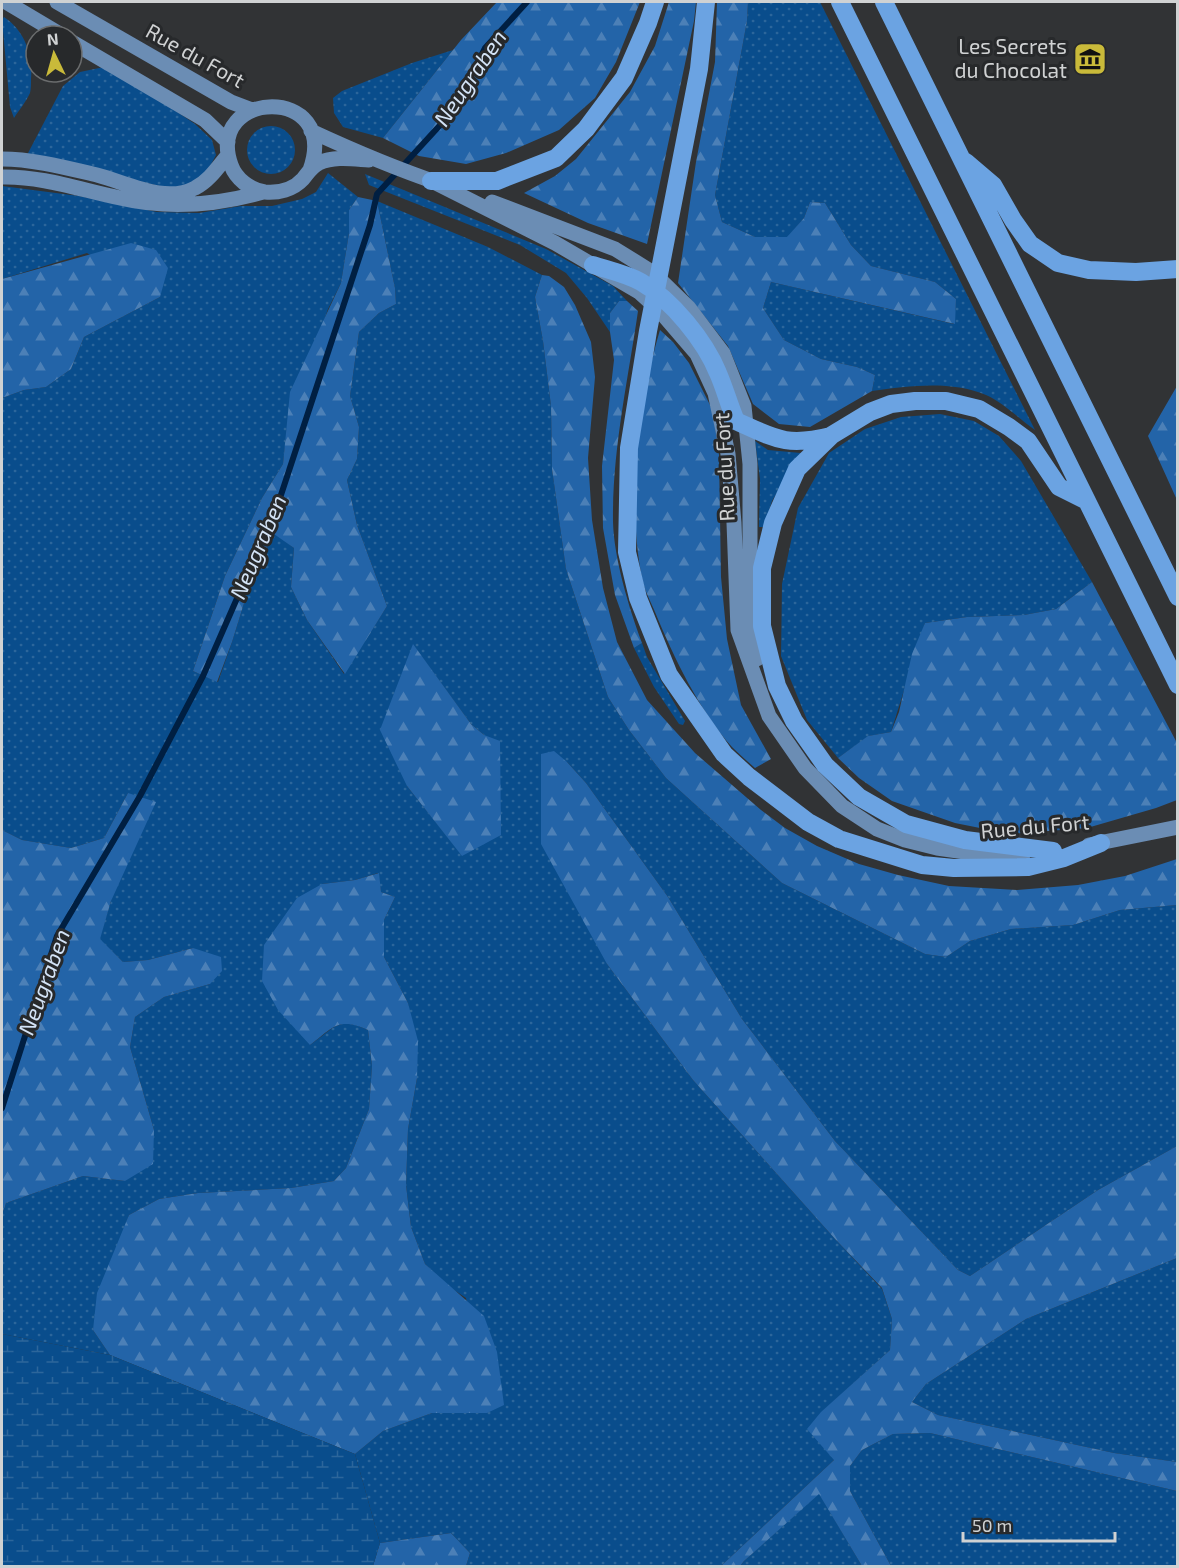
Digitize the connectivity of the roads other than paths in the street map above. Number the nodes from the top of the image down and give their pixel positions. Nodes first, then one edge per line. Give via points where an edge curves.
1 (6, 2) edge
2 (57, 2) edge
3 (655, 2) edge
4 (706, 2) edge
5 (840, 2) edge
6 (884, 2) edge
7 (43, 24) edge
8 (84, 49) edge
9 (252, 110) junction
10 (311, 131) junction
11 (228, 149) junction
12 (960, 157) junction
13 (2, 159) edge
14 (375, 160) junction
15 (310, 170) junction
16 (2, 177) edge
17 (429, 180) junction
18 (263, 192) junction
19 (593, 265) junction
20 (1178, 269) edge
21 (746, 425) junction
22 (832, 435) junction
23 (1085, 500) junction
24 (1178, 597) edge
25 (1178, 686) edge
26 (769, 716) junction
27 (1178, 827) edge
28 (1101, 843) junction
29 (1053, 851) junction

1 - 7 main road
2 - 9 main road, Rue du Fort via 231,102
3 - 17 highway via 624,78 586,129 555,158 497,181
4 - 28 highway via 699,69 629,448 627,552 638,598 669,675 724,754 808,822 839,839 922,865 954,868 1028,867
5 - 23 highway
6 - 12 highway
8 - 11 main road via 205,120
9 - 10 main road, Rue du Fort via 266,106 286,108 303,119
9 - 11 main road, Rue du Fort via 232,129
10 - 14 main road, Rue du Fort
10 - 15 main road via 315,150
11 - 13 main road, Rue du Fort via 203,183 175,194 152,192 54,166
11 - 18 main road via 232,168 240,179
12 - 20 highway via 993,185 1030,244 1058,263 1089,270
12 - 24 highway
14 - 15 main road, Rue du Fort via 333,160
14 - 17 main road, Rue du Fort
15 - 18 main road, Rue du Fort via 290,189
16 - 18 main road, Rue du Fort via 41,180 165,205
17 - 19 main road, Rue du Fort
17 - 21 main road, Rue du Fort via 615,249 652,272 689,308 723,353 744,406
19 - 21 highway via 641,282 686,322 718,371 736,421
19 - 26 main road, Rue du Fort via 639,292 660,311 697,354 715,393 733,503 738,630
21 - 22 highway via 776,439 806,442
21 - 26 main road, Rue du Fort via 750,464 750,629
22 - 23 highway via 891,404 946,401 979,409 1028,441 1059,487
22 - 29 highway via 797,469 773,523 762,568 762,626 777,686 794,722 825,765 859,797 906,825 965,840
23 - 25 highway
26 - 29 main road, Rue du Fort via 805,768 834,799 877,829 937,849 976,854
27 - 28 main road, Rue du Fort
28 - 29 main road, Rue du Fort

